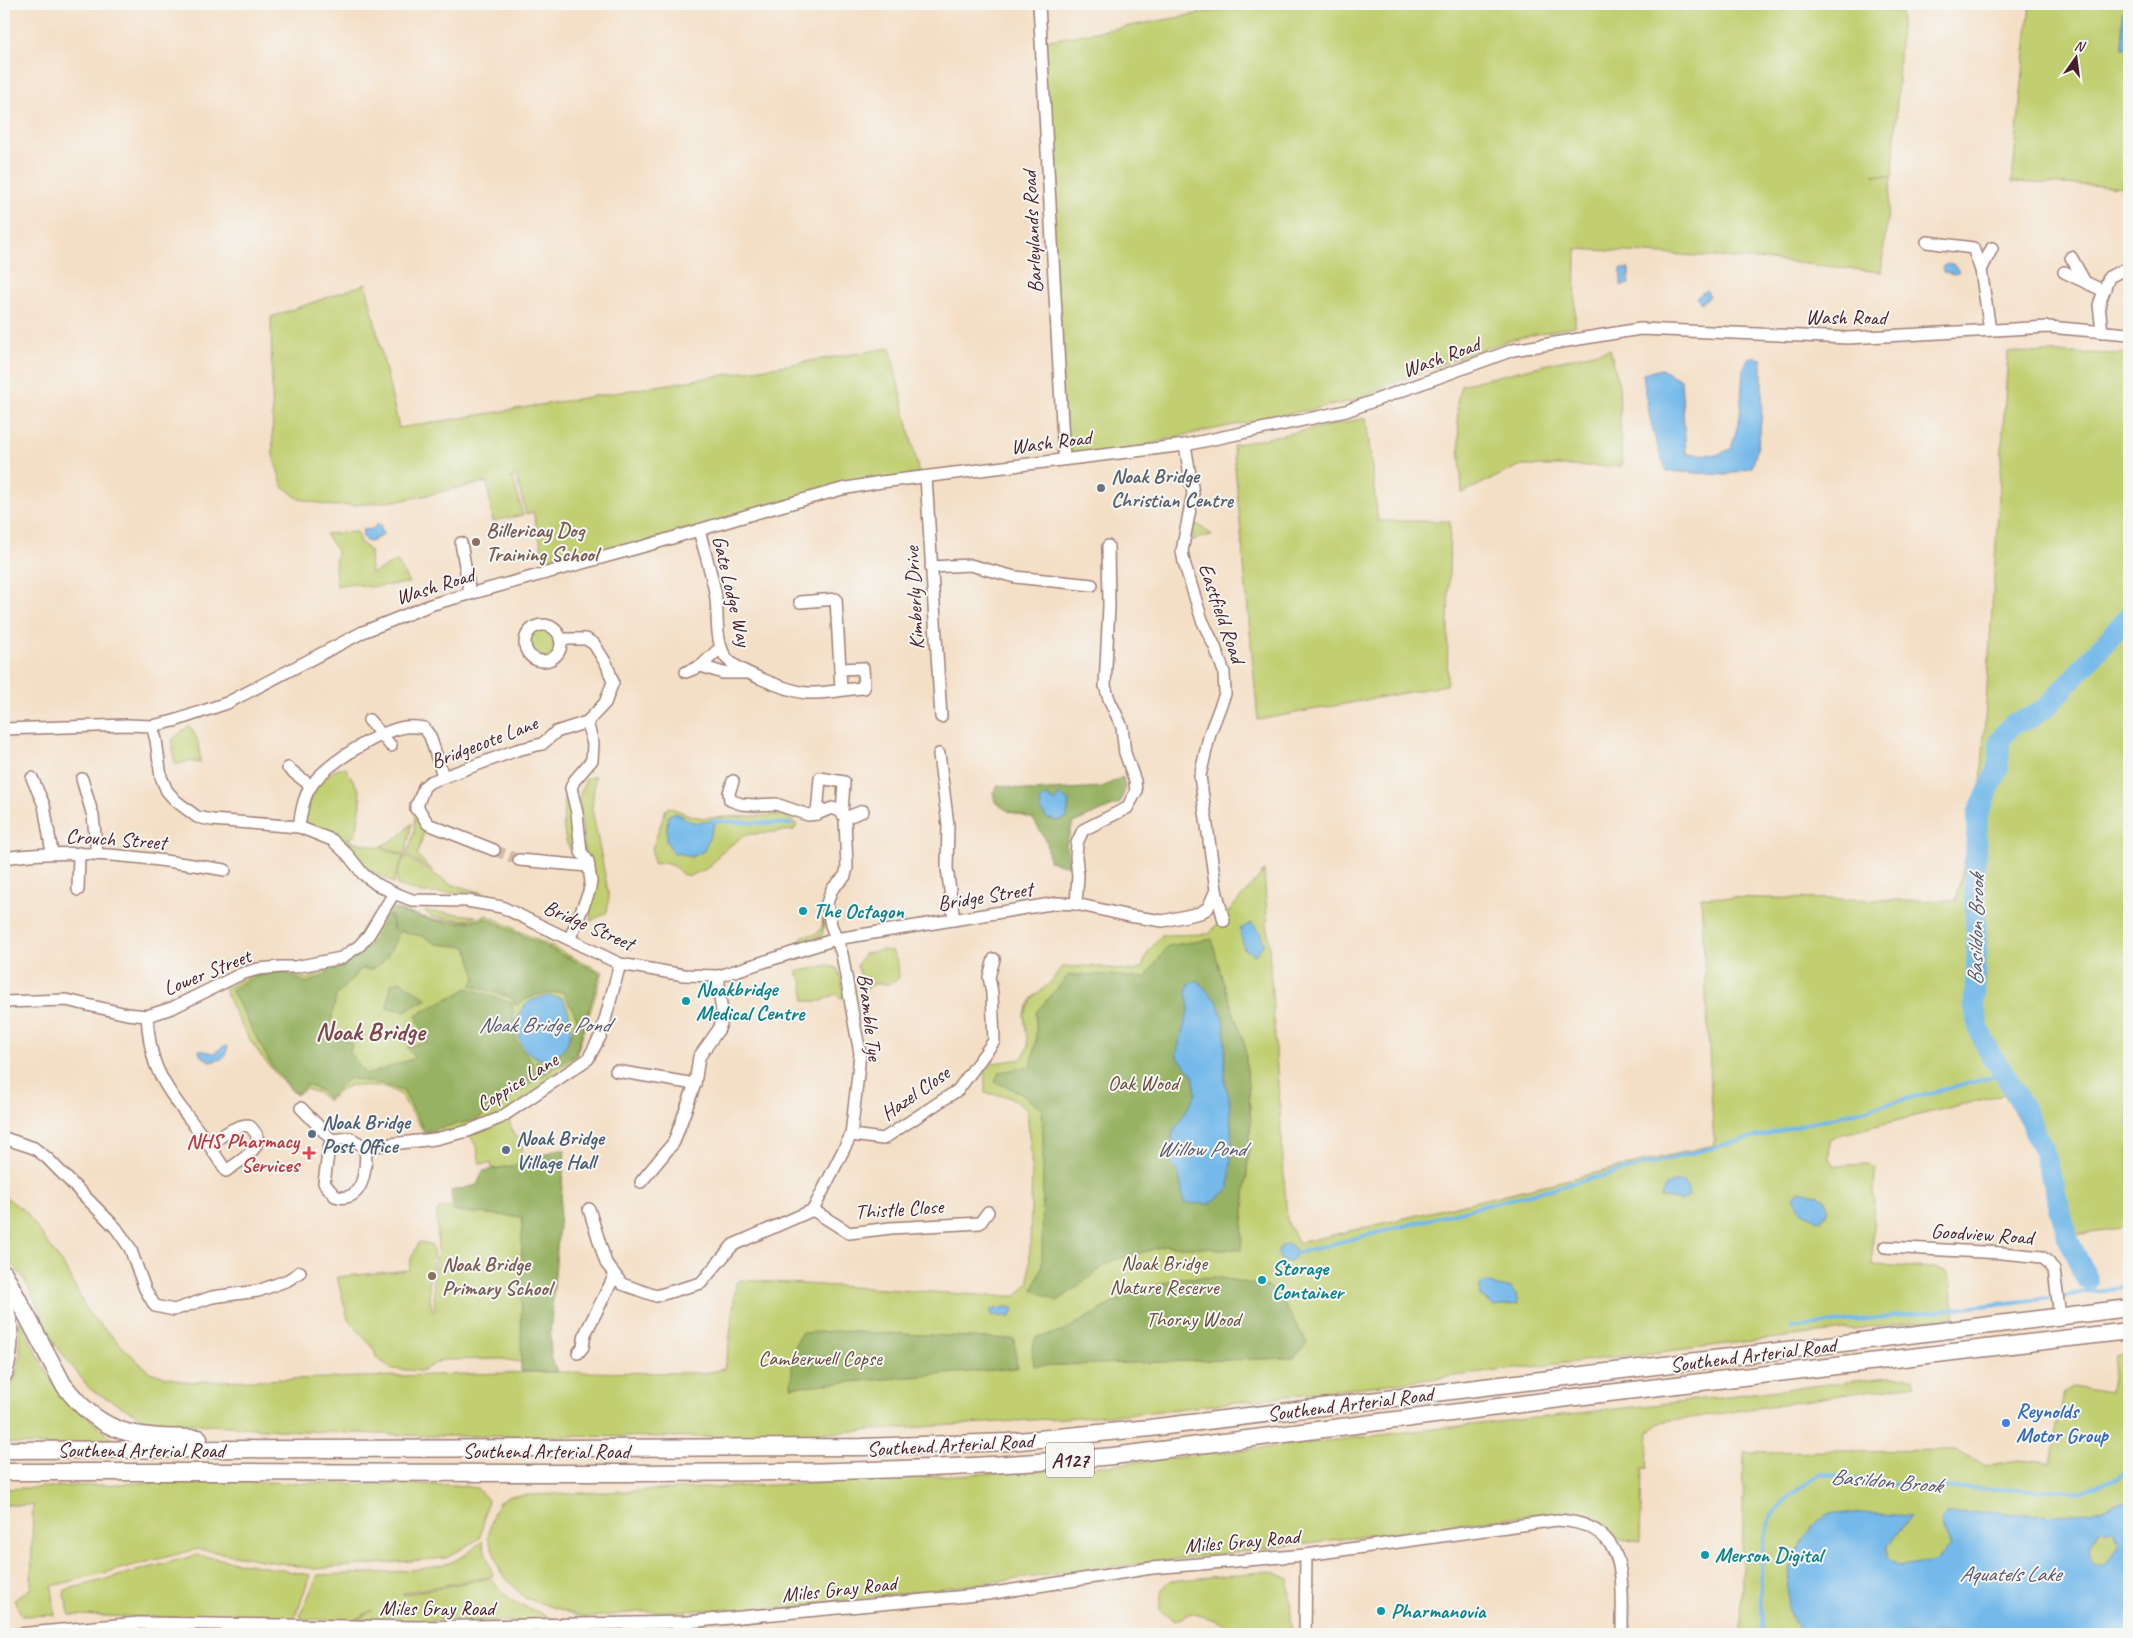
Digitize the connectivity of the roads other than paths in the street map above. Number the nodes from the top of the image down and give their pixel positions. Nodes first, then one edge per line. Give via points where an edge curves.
1 (1039, 4) edge
2 (1927, 242) dead end
3 (1992, 248) dead end
4 (2071, 257) dead end
5 (2129, 267) edge
6 (1981, 270) junction
7 (2064, 272) dead end
8 (2085, 282) junction
9 (2104, 291) junction
10 (1990, 330) junction
11 (2102, 332) junction
12 (2129, 334) edge
13 (1185, 445) junction
14 (1064, 459) junction
15 (926, 477) junction
16 (699, 530) junction
17 (460, 543) dead end
18 (1108, 546) dead end
19 (931, 567) junction
20 (1092, 585) dead end
21 (470, 594) junction
22 (800, 602) dead end
23 (560, 638) dead end
24 (721, 647) junction
25 (701, 666) junction
26 (840, 669) junction
27 (686, 672) dead end
28 (750, 672) junction
29 (841, 689) junction
30 (941, 718) dead end
31 (369, 720) dead end
32 (586, 722) junction
33 (152, 726) junction
34 (4, 729) edge
35 (382, 735) junction
36 (392, 746) dead end
37 (940, 754) dead end
38 (288, 768) dead end
39 (443, 776) junction
40 (32, 778) dead end
41 (82, 780) dead end
42 (732, 781) dead end
43 (311, 786) junction
44 (863, 811) dead end
45 (817, 814) junction
46 (843, 815) junction
47 (299, 827) junction
48 (494, 850) tunnel mouth
49 (79, 852) junction
50 (52, 853) junction
51 (97, 853) junction
52 (4, 858) edge
53 (519, 860) tunnel mouth
54 (588, 866) junction
55 (225, 870) dead end
56 (1216, 885) junction
57 (78, 890) dead end
58 (394, 894) junction
59 (1076, 904) junction
60 (954, 920) junction
61 (1224, 921) dead end
62 (570, 938) junction
63 (836, 939) junction
64 (994, 959) dead end
65 (620, 964) junction
66 (719, 976) junction
67 (4, 1002) edge
68 (147, 1016) junction
69 (616, 1071) dead end
70 (695, 1084) junction
71 (301, 1108) dead end
72 (851, 1135) junction
73 (4, 1138) edge
74 (332, 1140) junction
75 (209, 1145) dead end
76 (365, 1147) junction
77 (641, 1182) dead end
78 (589, 1209) dead end
79 (813, 1210) junction
80 (988, 1212) dead end
81 (1885, 1247) dead end
82 (300, 1272) dead end
83 (4, 1273) edge
84 (615, 1275) junction
85 (4, 1302) edge
86 (2129, 1308) edge
87 (2060, 1316) junction
88 (2129, 1331) edge
89 (578, 1353) dead end
90 (4, 1374) edge
91 (373, 1449) junction
92 (4, 1450) edge
93 (4, 1472) edge
94 (1306, 1555) junction
95 (92, 1630) edge
96 (18, 1634) edge
97 (1305, 1634) edge
98 (1622, 1634) edge

1 - 14 street, Barleylands Road
2 - 6 street via 1973,248
3 - 6 street
4 - 8 street
5 - 9 street via 2109,277
6 - 10 street
7 - 8 street
8 - 9 street
9 - 11 street via 2099,305
10 - 11 street, Wash Road via 2048,327
10 - 13 street, Wash Road via 1848,338 1640,329 1513,350 1346,410
11 - 12 street, Wash Road
13 - 14 street, Wash Road
13 - 56 street, Eastfield Road via 1193,493 1182,551 1200,612 1224,672 1225,694 1210,733 1200,776
14 - 15 street, Wash Road
15 - 16 street, Wash Road via 842,490
15 - 19 street, Kimberly Drive
16 - 21 street, Wash Road
16 - 24 street, Gate Lodge Way via 715,593
17 - 21 street
18 - 59 street via 1105,686 1122,727 1136,792 1127,808 1083,830 1077,843
19 - 20 street via 997,566 1015,577
19 - 30 street, Kimberly Drive
21 - 33 street, Wash Road via 411,612 363,632 227,703
22 - 26 street via 836,599
23 - 32 street via 586,639 594,644 613,682 606,703
24 - 25 street
24 - 28 street, Gate Lodge Way via 733,665
25 - 27 street
25 - 28 street via 723,673
26 - 29 street
26 - 29 street, Gate Lodge Way via 863,668 864,688
28 - 29 street, Gate Lodge Way via 791,690 808,693
31 - 35 street
32 - 39 street, Bridgecote Lane via 556,732 542,744
32 - 54 street via 593,744 592,760 571,788 581,852
33 - 34 street, Wash Road
33 - 47 street, Bridge Street via 161,777 167,791 197,817
35 - 36 street
35 - 39 street via 407,727 424,728 430,736
35 - 43 street via 325,770
37 - 60 street via 948,825 947,868
38 - 43 street
39 - 48 street, Bridgecote Lane via 424,787 416,807 428,824
40 - 50 street via 44,806
41 - 51 street via 93,816
42 - 45 street via 730,800 755,806 776,804 808,815
43 - 47 street
44 - 46 street
45 - 46 street via 832,808
45 - 46 street, Bramble Tye via 820,778 844,782
46 - 63 street, Bramble Tye via 848,868 832,889 827,903
47 - 58 street, Bridge Street via 332,840 363,874
49 - 50 street, Crouch Street
49 - 51 street, Crouch Street
49 - 57 street
50 - 52 street, Crouch Street
51 - 55 street, Crouch Street
53 - 54 street
54 - 62 street via 589,892
56 - 59 street, Bridge Street via 1208,908 1200,913 1163,921
56 - 61 street, Eastfield Road
58 - 62 street, Bridge Street via 412,900 467,901 502,906
58 - 68 street, Lower Street via 368,936 341,958 296,968 281,966 241,974 172,1008
59 - 60 street, Bridge Street via 1057,903
60 - 63 street, Bridge Street
62 - 65 street, Bridge Street
63 - 66 street, Bridge Street
63 - 72 street, Bramble Tye via 842,954 860,1052
64 - 72 street, Hazel Close via 990,976 994,1041 958,1090 883,1138
65 - 66 street, Bridge Street via 684,975
65 - 76 street, Coppice Lane via 601,1035 588,1059 500,1118 479,1127 435,1139
66 - 70 street via 723,1018 699,1057
67 - 68 street, Lower Street via 66,1000
68 - 75 street via 149,1036 166,1085
69 - 70 street
70 - 77 street via 674,1142
71 - 74 street
72 - 79 street, Bramble Tye
73 - 82 street via 34,1148 47,1158 116,1228 130,1248 144,1289 155,1306 174,1310 212,1297 258,1291
74 - 76 street, Coppice Lane via 350,1138
74 - 76 street via 324,1183 335,1196 346,1197 355,1193 362,1182
78 - 84 street via 606,1263
79 - 80 street, Thistle Close via 849,1233 980,1222
79 - 84 street via 733,1245 701,1283 656,1296 622,1284
81 - 87 street, Goodview Road via 2042,1257 2054,1270
83 - 91 highway via 63,1384 90,1414 109,1426 136,1436 256,1439
84 - 89 street via 585,1334 584,1347
85 - 90 highway via 10,1336
86 - 87 highway, Southend Arterial Road / A127
87 - 91 highway, Southend Arterial Road / A127 via 1150,1428 1009,1442 853,1447
88 - 93 highway, Southend Arterial Road / A127 via 1026,1464 752,1474
91 - 92 highway, Southend Arterial Road / A127
94 - 95 street, Miles Gray Road via 1152,1568 988,1594 688,1622 416,1627 138,1623
94 - 97 street
94 - 98 street, Miles Gray Road via 1557,1520 1575,1521 1607,1539 1616,1553 1622,1574
95 - 96 street, Miles Gray Road

